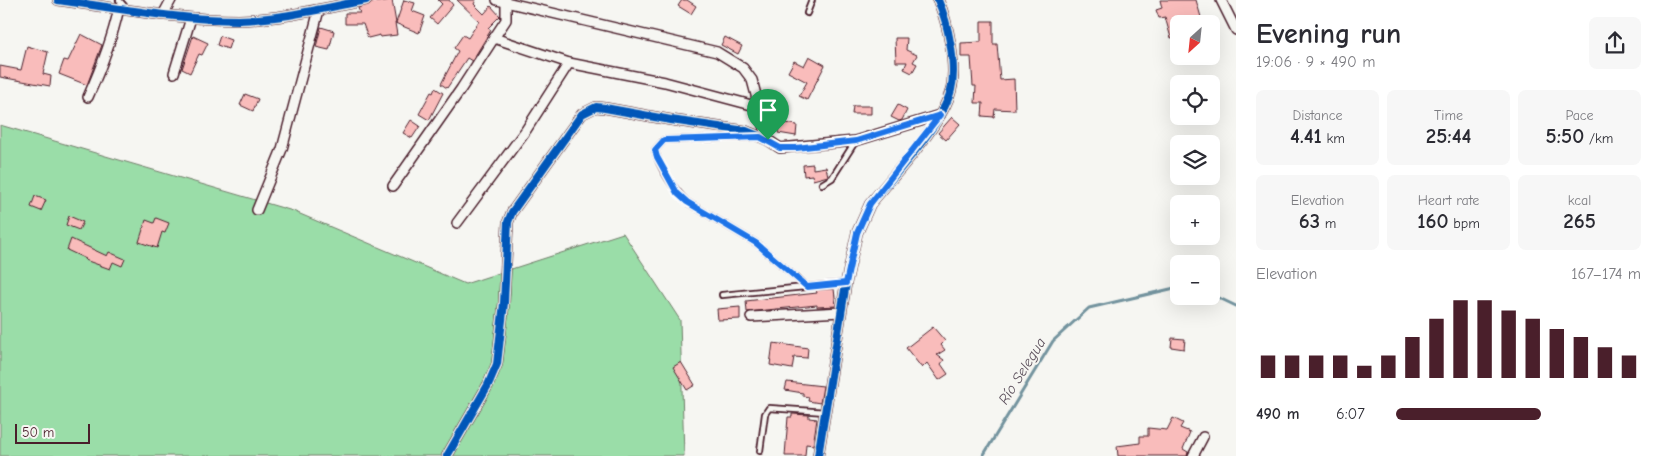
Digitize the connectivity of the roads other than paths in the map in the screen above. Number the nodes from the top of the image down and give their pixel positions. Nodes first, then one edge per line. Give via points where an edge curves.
1 (58, 0) edge
2 (171, 0) edge
3 (366, 0) edge
4 (812, 0) edge
5 (938, 0) edge
6 (1220, 0) edge
7 (502, 2) edge
8 (122, 6) edge
9 (319, 10) junction
10 (164, 13) junction
11 (807, 13) dead end
12 (191, 18) junction
13 (1236, 30) edge
14 (494, 38) junction
15 (569, 63) junction
16 (174, 73) dead end
17 (88, 97) dead end
18 (759, 107) junction
19 (940, 115) junction
20 (764, 138) junction
21 (856, 141) junction
22 (822, 184) dead end
23 (393, 186) dead end
24 (257, 210) dead end
25 (457, 223) dead end
26 (846, 283) junction
27 (807, 287) junction
28 (722, 295) dead end
29 (841, 312) junction
30 (751, 317) dead end
31 (827, 412) junction
32 (1203, 437) dead end
33 (760, 451) dead end
34 (446, 456) edge
35 (818, 456) edge
36 (1193, 456) edge

1 - 8 street
2 - 10 street
3 - 9 street
4 - 11 lane
5 - 19 street via 948,32 952,70 951,89
6 - 13 street
7 - 14 street via 506,20
7 - 18 street via 717,52 743,68 752,80
8 - 10 street
8 - 17 street via 104,63
9 - 12 street via 240,20
9 - 24 street via 282,149
10 - 12 street
12 - 16 street
14 - 15 street
14 - 23 street
15 - 18 street via 665,82
15 - 25 street via 526,130
18 - 20 street
19 - 21 street
19 - 26 street via 870,204 857,233
20 - 21 street via 780,148
20 - 27 lane via 664,140 655,150 677,193 756,243
20 - 34 street via 746,131 605,108 596,107 582,114 508,222 497,364
21 - 22 lane via 832,178
26 - 27 lane
26 - 29 street
27 - 28 lane
29 - 30 street
29 - 31 street
31 - 33 lane via 769,408
31 - 35 street
32 - 36 street

